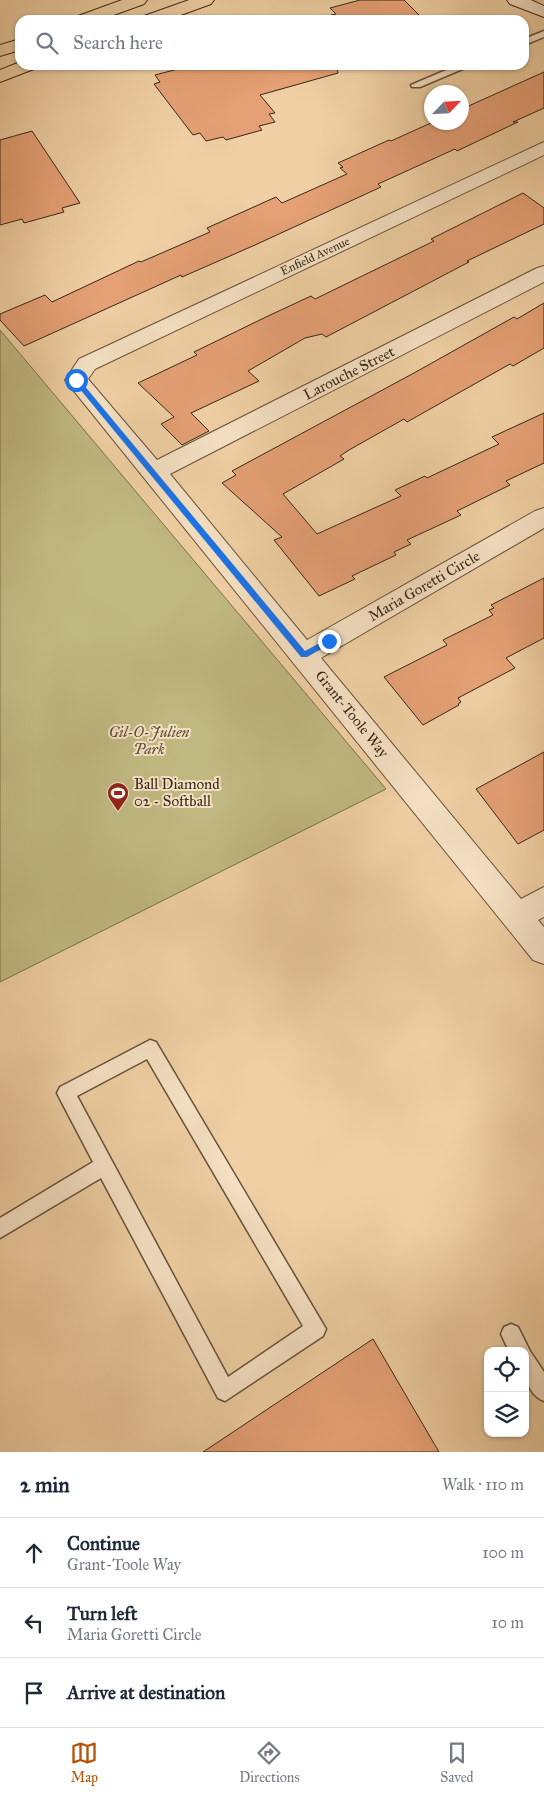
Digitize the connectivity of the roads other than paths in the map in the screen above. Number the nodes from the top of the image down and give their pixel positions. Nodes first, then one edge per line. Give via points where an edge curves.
1 (138, 0) edge
2 (205, 0) edge
3 (516, 0) edge
4 (544, 12) edge
5 (98, 15) edge
6 (164, 15) edge
7 (544, 34) edge
8 (529, 40) edge
9 (15, 46) edge
10 (0, 51) edge
11 (15, 70) edge
12 (455, 70) edge
13 (0, 76) edge
14 (416, 86) dead end
15 (544, 148) edge
16 (544, 273) edge
17 (87, 364) joint
18 (154, 472) junction
19 (544, 517) edge
20 (304, 655) junction
21 (544, 900) edge
22 (518, 918) junction
23 (544, 950) edge
24 (104, 1166) junction
25 (0, 1229) edge
26 (529, 1366) edge
27 (544, 1391) edge

1 - 5 main road
2 - 6 main road
3 - 4 street
7 - 8 lane
9 - 10 main road
11 - 13 main road
12 - 14 lane
15 - 17 street, Enfield Avenue
16 - 18 street, Larouche Street
17 - 18 street, Grant-Toole Way via 76,380
18 - 20 street, Grant-Toole Way
19 - 20 street, Maria Goretti Circle
20 - 22 street, Grant-Toole Way
21 - 22 street
22 - 23 street, Grant-Toole Way
24 - 24 lane via 66,1093 150,1048 316,1329 226,1391
24 - 25 lane
26 - 27 lane

